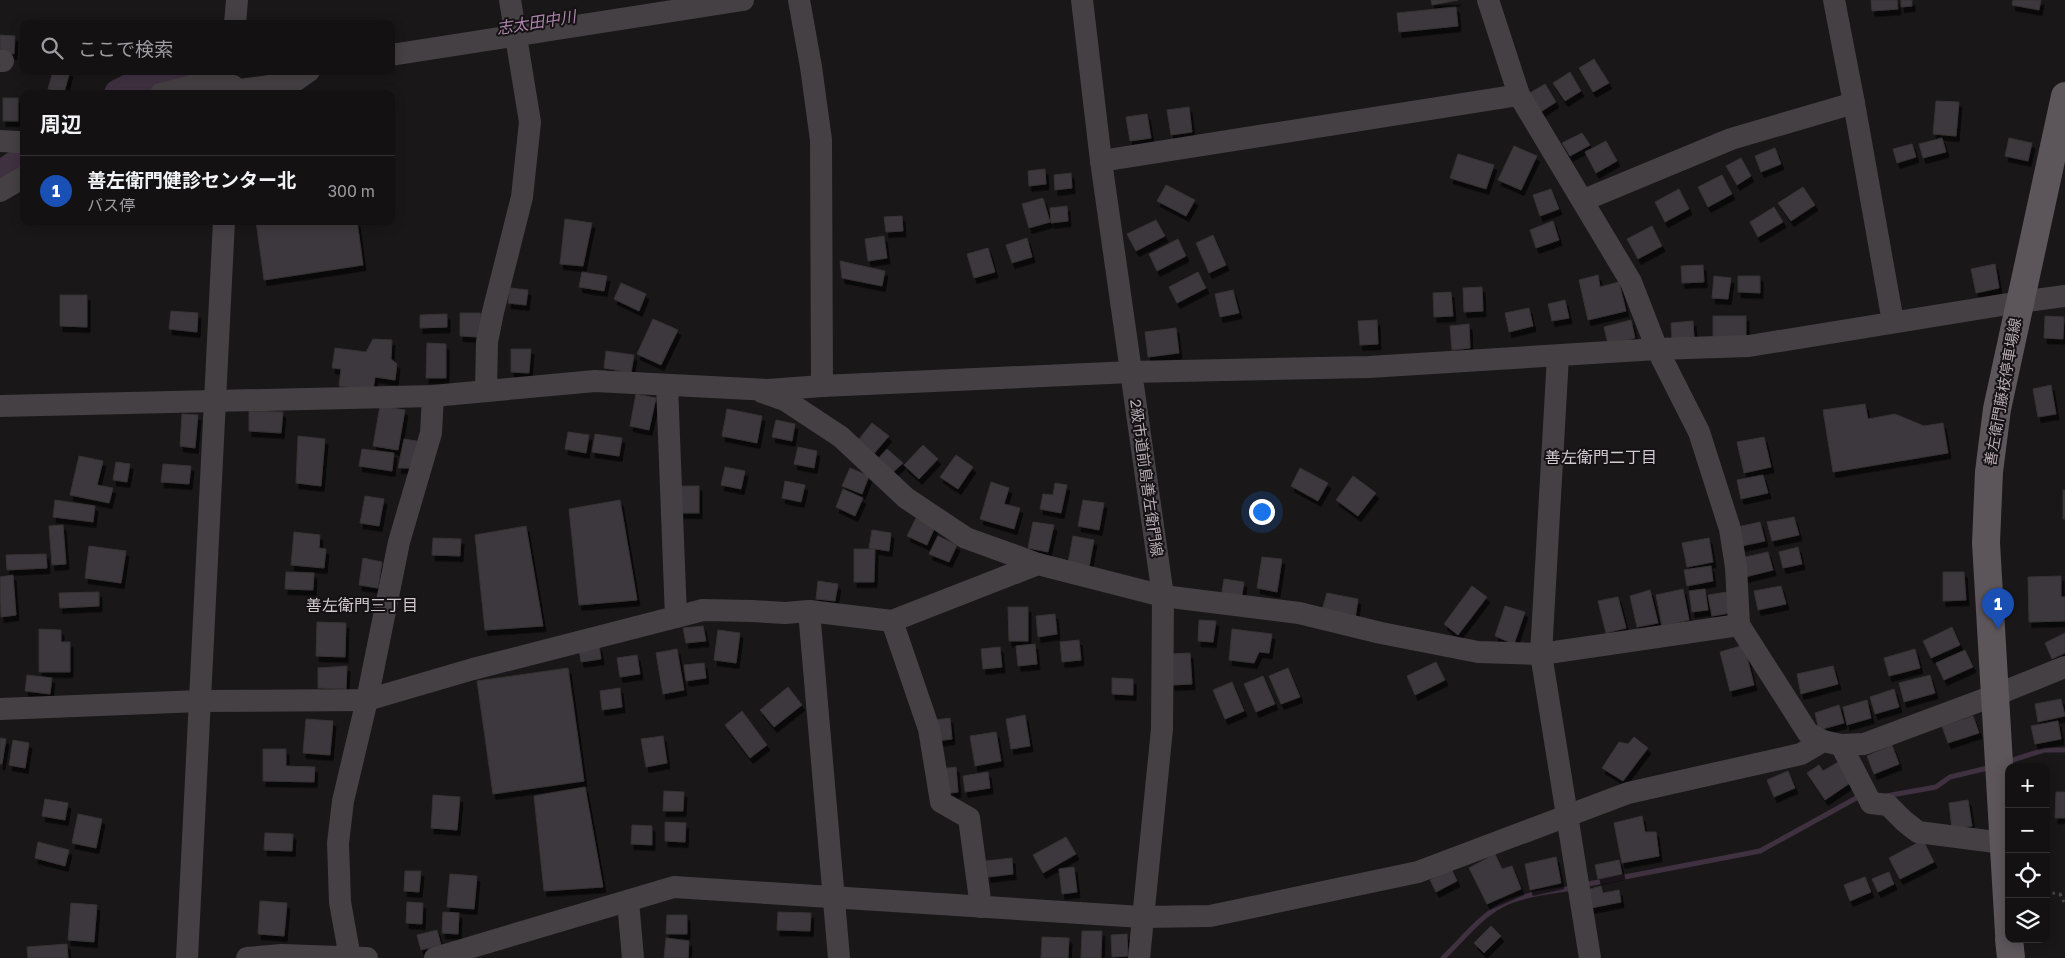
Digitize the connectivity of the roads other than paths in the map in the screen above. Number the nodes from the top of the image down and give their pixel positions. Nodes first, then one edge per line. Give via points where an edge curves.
1 (237, 0) edge
2 (744, 0) edge
3 (799, 0) edge
4 (1082, 0) edge
5 (1488, 0) edge
6 (1834, 0) edge
7 (510, 2) edge
8 (235, 20) edge
9 (516, 36) junction
10 (395, 54) edge
11 (303, 75) edge
12 (233, 84) edge
13 (177, 90) edge
14 (1519, 95) junction
15 (2065, 96) edge
16 (1854, 103) junction
17 (1101, 161) junction
18 (20, 179) edge
19 (0, 190) edge
20 (1584, 200) junction
21 (224, 225) edge
22 (2065, 296) edge
23 (2020, 302) junction
24 (1893, 322) junction
25 (1657, 349) junction
26 (1558, 356) junction
27 (1131, 372) junction
28 (668, 385) junction
29 (822, 386) junction
30 (754, 389) junction
31 (486, 391) junction
32 (433, 396) junction
33 (215, 400) junction
34 (0, 406) edge
35 (1038, 564) junction
36 (1163, 596) junction
37 (809, 611) junction
38 (676, 617) junction
39 (892, 622) junction
40 (1739, 625) junction
41 (1541, 654) junction
42 (2065, 667) edge
43 (1994, 696) junction
44 (367, 700) junction
45 (200, 701) junction
46 (0, 709) edge
47 (1832, 743) junction
48 (1568, 814) junction
49 (2003, 844) junction
50 (834, 898) junction
51 (2007, 898) edge
52 (628, 901) junction
53 (981, 907) junction
54 (1142, 917) junction
55 (2009, 943) edge
56 (355, 957) edge
57 (187, 958) edge
58 (246, 958) edge
59 (435, 958) edge
60 (632, 958) edge
61 (839, 958) edge
62 (1138, 958) edge
63 (1590, 958) edge
64 (2011, 958) edge

1 - 8 street
2 - 9 street
3 - 29 street via 821,140
4 - 17 street, 2級市道前島善左衛門線
5 - 14 street
6 - 16 street
7 - 9 street
9 - 10 street
9 - 31 street via 530,122 522,197 487,342
11 - 12 street via 292,83
12 - 13 street via 200,84
14 - 17 street
14 - 20 street
15 - 23 main road, 善左衛門藤枝停車場線
16 - 20 street via 1731,139
16 - 24 street
17 - 27 street, 2級市道前島善左衛門線
18 - 19 street
20 - 25 street via 1631,282
21 - 33 street
22 - 23 street
23 - 24 street
23 - 43 main road, 善左衛門藤枝停車場線 via 1997,409 1989,472 1986,543
24 - 25 street via 1749,346
25 - 26 street
25 - 40 street via 1699,432 1730,529
26 - 27 street via 1369,367
26 - 41 street
27 - 29 street
27 - 36 street, 2級市道前島善左衛門線
28 - 30 street
28 - 31 street via 595,380
28 - 38 street
29 - 30 street
30 - 35 street via 785,400 841,437 906,498 966,538
31 - 32 street
32 - 33 street
32 - 44 street via 431,433 400,542
33 - 34 street
33 - 45 street
35 - 36 street
35 - 39 street
36 - 41 street via 1299,613 1478,652
36 - 54 street, 2級市道前島善左衛門線 via 1162,729
37 - 38 street via 703,610
37 - 39 street
37 - 50 street
38 - 44 street
39 - 53 street via 929,729 940,802 969,818
40 - 41 street
40 - 47 street via 1808,733
41 - 48 street
42 - 43 street
43 - 47 street via 1864,744
43 - 49 main road, 善左衛門藤枝停車場線
44 - 45 street
44 - 56 street via 343,801 338,843 340,902
45 - 46 street
45 - 57 street
47 - 48 street via 1801,754 1628,793
47 - 49 street via 1871,802 1888,805 1918,832
48 - 54 street via 1418,872 1210,916
48 - 63 street
49 - 51 main road, 善左衛門藤枝停車場線
50 - 52 street via 674,887
50 - 53 street
50 - 61 street
52 - 59 street
52 - 60 street
53 - 54 street
54 - 62 street, 2級市道前島善左衛門線
55 - 64 main road
56 - 58 street via 282,954

